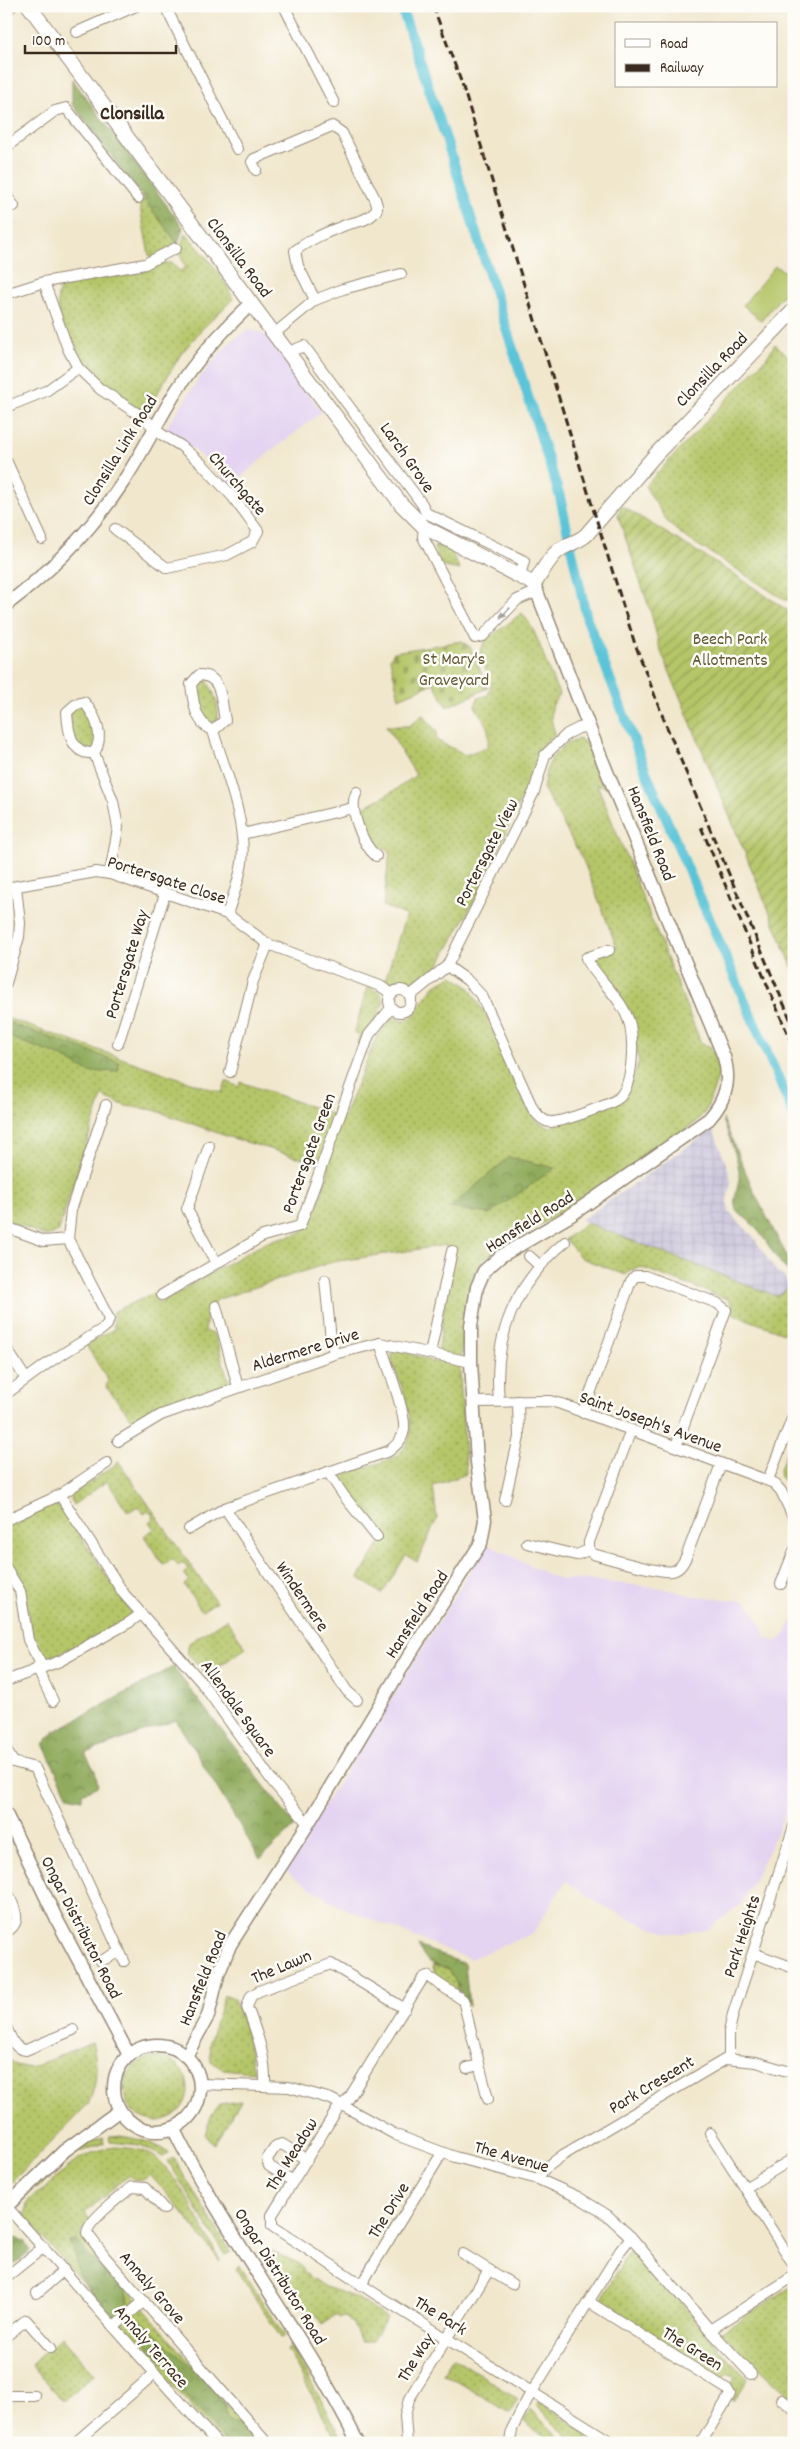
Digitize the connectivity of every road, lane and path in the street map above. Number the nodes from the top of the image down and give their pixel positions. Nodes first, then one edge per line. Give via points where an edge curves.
1 (12, 6) edge
2 (29, 6) edge
3 (136, 6) edge
4 (164, 6) edge
5 (284, 6) edge
6 (6, 10) edge
7 (77, 32) dead end
8 (334, 103) dead end
9 (6, 147) edge
10 (237, 150) dead end
11 (256, 170) dead end
12 (6, 195) edge
13 (138, 198) dead end
14 (14, 206) dead end
15 (176, 248) dead end
16 (400, 274) dead end
17 (44, 282) junction
18 (6, 294) edge
19 (315, 300) junction
20 (251, 304) junction
21 (794, 310) edge
22 (274, 334) junction
23 (288, 352) junction
24 (78, 368) junction
25 (6, 407) edge
26 (362, 422) junction
27 (155, 428) junction
28 (348, 433) junction
29 (6, 460) edge
30 (422, 521) junction
31 (115, 529) dead end
32 (42, 539) dead end
33 (484, 542) junction
34 (478, 555) junction
35 (520, 576) junction
36 (536, 588) junction
37 (6, 605) edge
38 (589, 726) junction
39 (213, 731) junction
40 (94, 753) junction
41 (357, 792) dead end
42 (353, 808) junction
43 (242, 834) junction
44 (376, 856) dead end
45 (110, 874) junction
46 (11, 887) edge
47 (165, 894) junction
48 (226, 914) junction
49 (268, 944) junction
50 (609, 950) dead end
51 (447, 966) junction
52 (6, 983) edge
53 (391, 993) junction
54 (410, 996) junction
55 (391, 1008) junction
56 (118, 1044) dead end
57 (230, 1072) dead end
58 (106, 1105) dead end
59 (209, 1146) dead end
60 (6, 1227) edge
61 (68, 1239) junction
62 (566, 1242) dead end
63 (452, 1251) dead end
64 (529, 1256) dead end
65 (216, 1263) junction
66 (540, 1266) junction
67 (325, 1280) dead end
68 (162, 1295) dead end
69 (216, 1306) dead end
70 (380, 1343) junction
71 (6, 1348) edge
72 (430, 1353) junction
73 (334, 1354) junction
74 (471, 1362) junction
75 (26, 1379) junction
76 (238, 1387) junction
77 (6, 1394) edge
78 (499, 1401) junction
79 (518, 1401) junction
80 (473, 1402) junction
81 (583, 1413) junction
82 (794, 1414) edge
83 (631, 1430) junction
84 (118, 1441) dead end
85 (676, 1446) junction
86 (107, 1463) dead end
87 (721, 1464) junction
88 (328, 1472) junction
89 (768, 1480) junction
90 (60, 1495) junction
91 (505, 1500) dead end
92 (225, 1508) junction
93 (794, 1519) edge
94 (6, 1520) edge
95 (189, 1529) dead end
96 (377, 1537) dead end
97 (527, 1543) dead end
98 (589, 1550) junction
99 (794, 1550) edge
100 (6, 1568) edge
101 (781, 1584) dead end
102 (141, 1614) junction
103 (39, 1667) junction
104 (6, 1682) edge
105 (357, 1700) dead end
106 (53, 1701) dead end
107 (6, 1749) edge
108 (6, 1814) edge
109 (308, 1824) junction
110 (794, 1826) edge
111 (6, 1890) edge
112 (6, 1932) edge
113 (753, 1953) junction
114 (101, 1961) dead end
115 (794, 1968) edge
116 (405, 2009) junction
117 (6, 2027) edge
118 (73, 2030) dead end
119 (129, 2055) junction
120 (186, 2056) junction
121 (729, 2058) junction
122 (480, 2065) junction
123 (467, 2068) dead end
124 (794, 2074) edge
125 (200, 2084) junction
126 (265, 2085) junction
127 (488, 2099) dead end
128 (342, 2105) junction
129 (120, 2110) junction
130 (173, 2128) junction
131 (710, 2133) dead end
132 (442, 2152) junction
133 (794, 2158) edge
134 (306, 2160) junction
135 (538, 2179) junction
136 (293, 2181) junction
137 (745, 2188) junction
138 (6, 2207) edge
139 (164, 2210) dead end
140 (270, 2222) joint
141 (631, 2236) junction
142 (44, 2247) junction
143 (463, 2254) dead end
144 (794, 2265) edge
145 (64, 2270) junction
146 (489, 2270) junction
147 (794, 2276) edge
148 (6, 2277) edge
149 (512, 2284) dead end
150 (361, 2285) junction
151 (37, 2293) dead end
152 (144, 2301) junction
153 (588, 2302) junction
154 (114, 2327) junction
155 (710, 2330) junction
156 (6, 2336) edge
157 (447, 2338) junction
158 (51, 2348) dead end
159 (155, 2373) junction
160 (751, 2374) dead end
161 (532, 2392) junction
162 (6, 2396) edge
163 (35, 2396) dead end
164 (782, 2400) dead end
165 (794, 2410) edge
166 (598, 2433) junction
167 (75, 2443) edge
168 (217, 2443) edge
169 (267, 2443) edge
170 (358, 2443) edge
171 (407, 2443) edge
172 (510, 2443) edge
173 (592, 2443) edge
174 (613, 2443) edge
175 (701, 2443) edge

1 - 6 street
2 - 20 main road, Clonsilla Road
3 - 7 street
4 - 10 street
5 - 8 street
9 - 13 street via 55,111 66,108
11 - 19 street via 252,162 254,159 332,126 342,133 376,199 378,207 369,218 324,234 295,251 298,266
12 - 14 street
15 - 17 street via 145,264
16 - 19 street
17 - 18 street
17 - 24 street
19 - 22 street
20 - 22 main road, Clonsilla Road
20 - 27 street, Clonsilla Link Road via 192,368
21 - 36 main road, Clonsilla Road via 656,454 579,541 554,554
22 - 23 main road, Clonsilla Road
23 - 26 street, Larch Grove via 304,346
23 - 28 main road, Clonsilla Road
24 - 25 street via 46,391
24 - 27 street via 100,389
26 - 28 street, Larch Grove
26 - 30 street, Larch Grove via 422,504
27 - 31 street, Churchgate via 190,452 212,474 254,523 257,536 246,547 227,555 168,568
27 - 37 street, Clonsilla Link Road via 122,485 89,528 47,573
28 - 30 main road, Clonsilla Road via 400,504
29 - 32 street
30 - 33 street, Larch Grove
30 - 34 main road, Clonsilla Road
36 -> 30 street, Clonsilla Road via 517,600 483,636 475,638 423,537
33 - 34 street
33 - 35 street, Larch Grove via 524,561
34 - 35 main road, Clonsilla Road
35 - 36 main road, Clonsilla Road
36 - 38 street, Hansfield Road
38 - 51 street, Portersgate View via 567,734 545,755 534,792
38 - 74 street, Hansfield Road via 724,1057 728,1071 727,1086 720,1108 709,1119 571,1215 501,1256 484,1271 477,1287
39 - 39 street via 202,724 194,706 191,684 200,675 209,675 217,682 225,720
39 - 43 street
40 - 40 street via 78,750 70,736 67,712 84,702 96,720 100,736
40 - 45 street via 113,801 118,828
41 - 42 street
42 - 43 street
42 - 44 street via 366,847
43 - 48 street via 242,861
45 - 46 street, Portersgate Close via 96,872
45 - 47 street, Portersgate Close
46 - 52 street via 20,923
47 - 48 street, Portersgate Close
47 - 56 street, Portersgate Way
48 - 49 street, Portersgate Close
49 - 53 street, Portersgate Close
49 - 57 street via 253,980
50 - 51 street via 586,958 617,998 630,1025 632,1060 627,1082 620,1097 584,1114 552,1122 542,1120 533,1109 482,996
51 - 54 street, Portersgate View
53 - 54 street via 402,990
53 - 55 street via 388,999
54 - 55 street via 407,1010 399,1012
55 - 65 street, Portersgate Green via 369,1035 300,1226 263,1236
58 - 61 street via 71,1210
59 - 65 street via 187,1209
60 - 61 street via 44,1241
61 - 75 street via 109,1319 101,1330
62 - 66 street
63 - 72 street
64 - 66 street
65 - 68 street, Portersgate Green
66 - 78 street via 523,1287 502,1336 498,1368
67 - 73 street
69 - 76 street, Aldermere Drive
70 - 72 street, Aldermere Drive
70 - 73 street, Aldermere Drive
70 - 88 street via 401,1413 404,1428 400,1441 389,1451
71 - 75 street
72 - 74 street, Aldermere Drive
73 - 76 street, Aldermere Drive
74 - 80 street, Hansfield Road
75 - 77 street
76 - 84 street, Aldermere Drive via 161,1415
78 - 79 street, Saint Joseph's Avenue
78 - 80 street, Saint Joseph's Avenue
79 - 81 street, Saint Joseph's Avenue via 550,1401
79 - 91 street via 519,1437 505,1486
80 - 109 street, Hansfield Road via 485,1520 481,1544 410,1654
81 - 83 street, Saint Joseph's Avenue
81 - 85 street via 631,1281 635,1276 645,1276 717,1303 726,1310
82 - 89 street
83 - 85 street, Saint Joseph's Avenue
83 - 98 street via 589,1542
85 - 87 street, Saint Joseph's Avenue
86 - 90 street
87 - 89 street, Saint Joseph's Avenue
87 - 98 street via 686,1557 677,1569 651,1568 593,1554
88 - 92 street
88 - 96 street
89 - 93 street, Saint Joseph's Avenue via 781,1491
90 - 94 street
90 - 102 street, Allendale Square via 124,1594
92 - 95 street
92 - 105 street, Windermere via 347,1691
97 - 98 street via 576,1555
99 - 101 street
100 - 103 street via 20,1591 28,1640
102 - 103 street via 60,1661
102 - 109 street, Allendale Square via 202,1682 273,1782
103 - 104 street
103 - 106 street
107 - 114 street via 13,1762 35,1768 122,1957
108 - 119 street, Ongar Distributor Road via 56,1918
109 - 120 street, Hansfield Road via 230,1945 218,1975 208,2016
110 - 113 street, Park Heights
111 - 112 street via 18,1917 17,1924
113 - 115 street
113 - 121 street, Park Heights via 730,2024
116 - 122 street via 427,1976 458,1995 466,2010
116 - 126 street, The Lawn via 331,1964 259,1991 250,1996 247,2007 263,2058
116 - 128 street
117 - 118 street via 15,2045 26,2050
119 - 120 street via 155,2045 175,2049
119 - 129 street via 119,2067 114,2084 114,2098
120 - 125 street via 196,2069
121 - 124 street via 756,2062
121 - 135 street, Park Crescent via 563,2155 543,2170
122 - 123 street
122 - 127 street
125 - 126 street, The Avenue
125 - 130 street via 192,2113
126 - 128 street, The Avenue via 294,2088
128 - 132 street, The Avenue via 396,2135
128 - 134 street, The Meadow
129 - 130 street via 135,2126 146,2130 155,2132
129 - 138 street via 64,2151
130 - 170 street, Ongar Distributor Road via 220,2214 325,2380
131 - 137 street
132 - 135 street, The Avenue
132 - 150 street, The Drive
133 - 137 street
134 - 136 street, The Meadow
134 - 136 street via 282,2144 276,2146 267,2159 269,2166
135 - 141 street, The Avenue via 599,2209
136 - 140 street, The Meadow
137 - 144 street
138 - 142 street, Annaly Terrace
139 - 152 street, Annaly Grove via 145,2188 132,2187 87,2230 91,2240
140 - 150 street, The Park via 277,2231
141 - 153 street
141 - 155 street, The Avenue
142 - 145 street, Annaly Terrace
142 - 148 street
143 - 146 street
145 - 151 street
145 - 154 street, Annaly Terrace
146 - 149 street
146 - 157 street, The Way
147 - 155 street
150 - 157 street, The Park
152 - 154 street
152 - 169 street, Annaly Grove
153 - 161 street
153 - 175 street, The Green via 728,2389 728,2398
154 - 159 street, Annaly Terrace
155 - 160 street, The Avenue
156 - 158 street via 26,2320
157 - 161 street, The Park
157 - 171 street, The Way via 406,2405
159 - 167 street
159 - 168 street, Annaly Terrace
161 - 166 street, The Park
161 - 172 street via 512,2428
162 - 163 street
164 - 165 street
166 - 173 street
166 - 174 street, The Park

